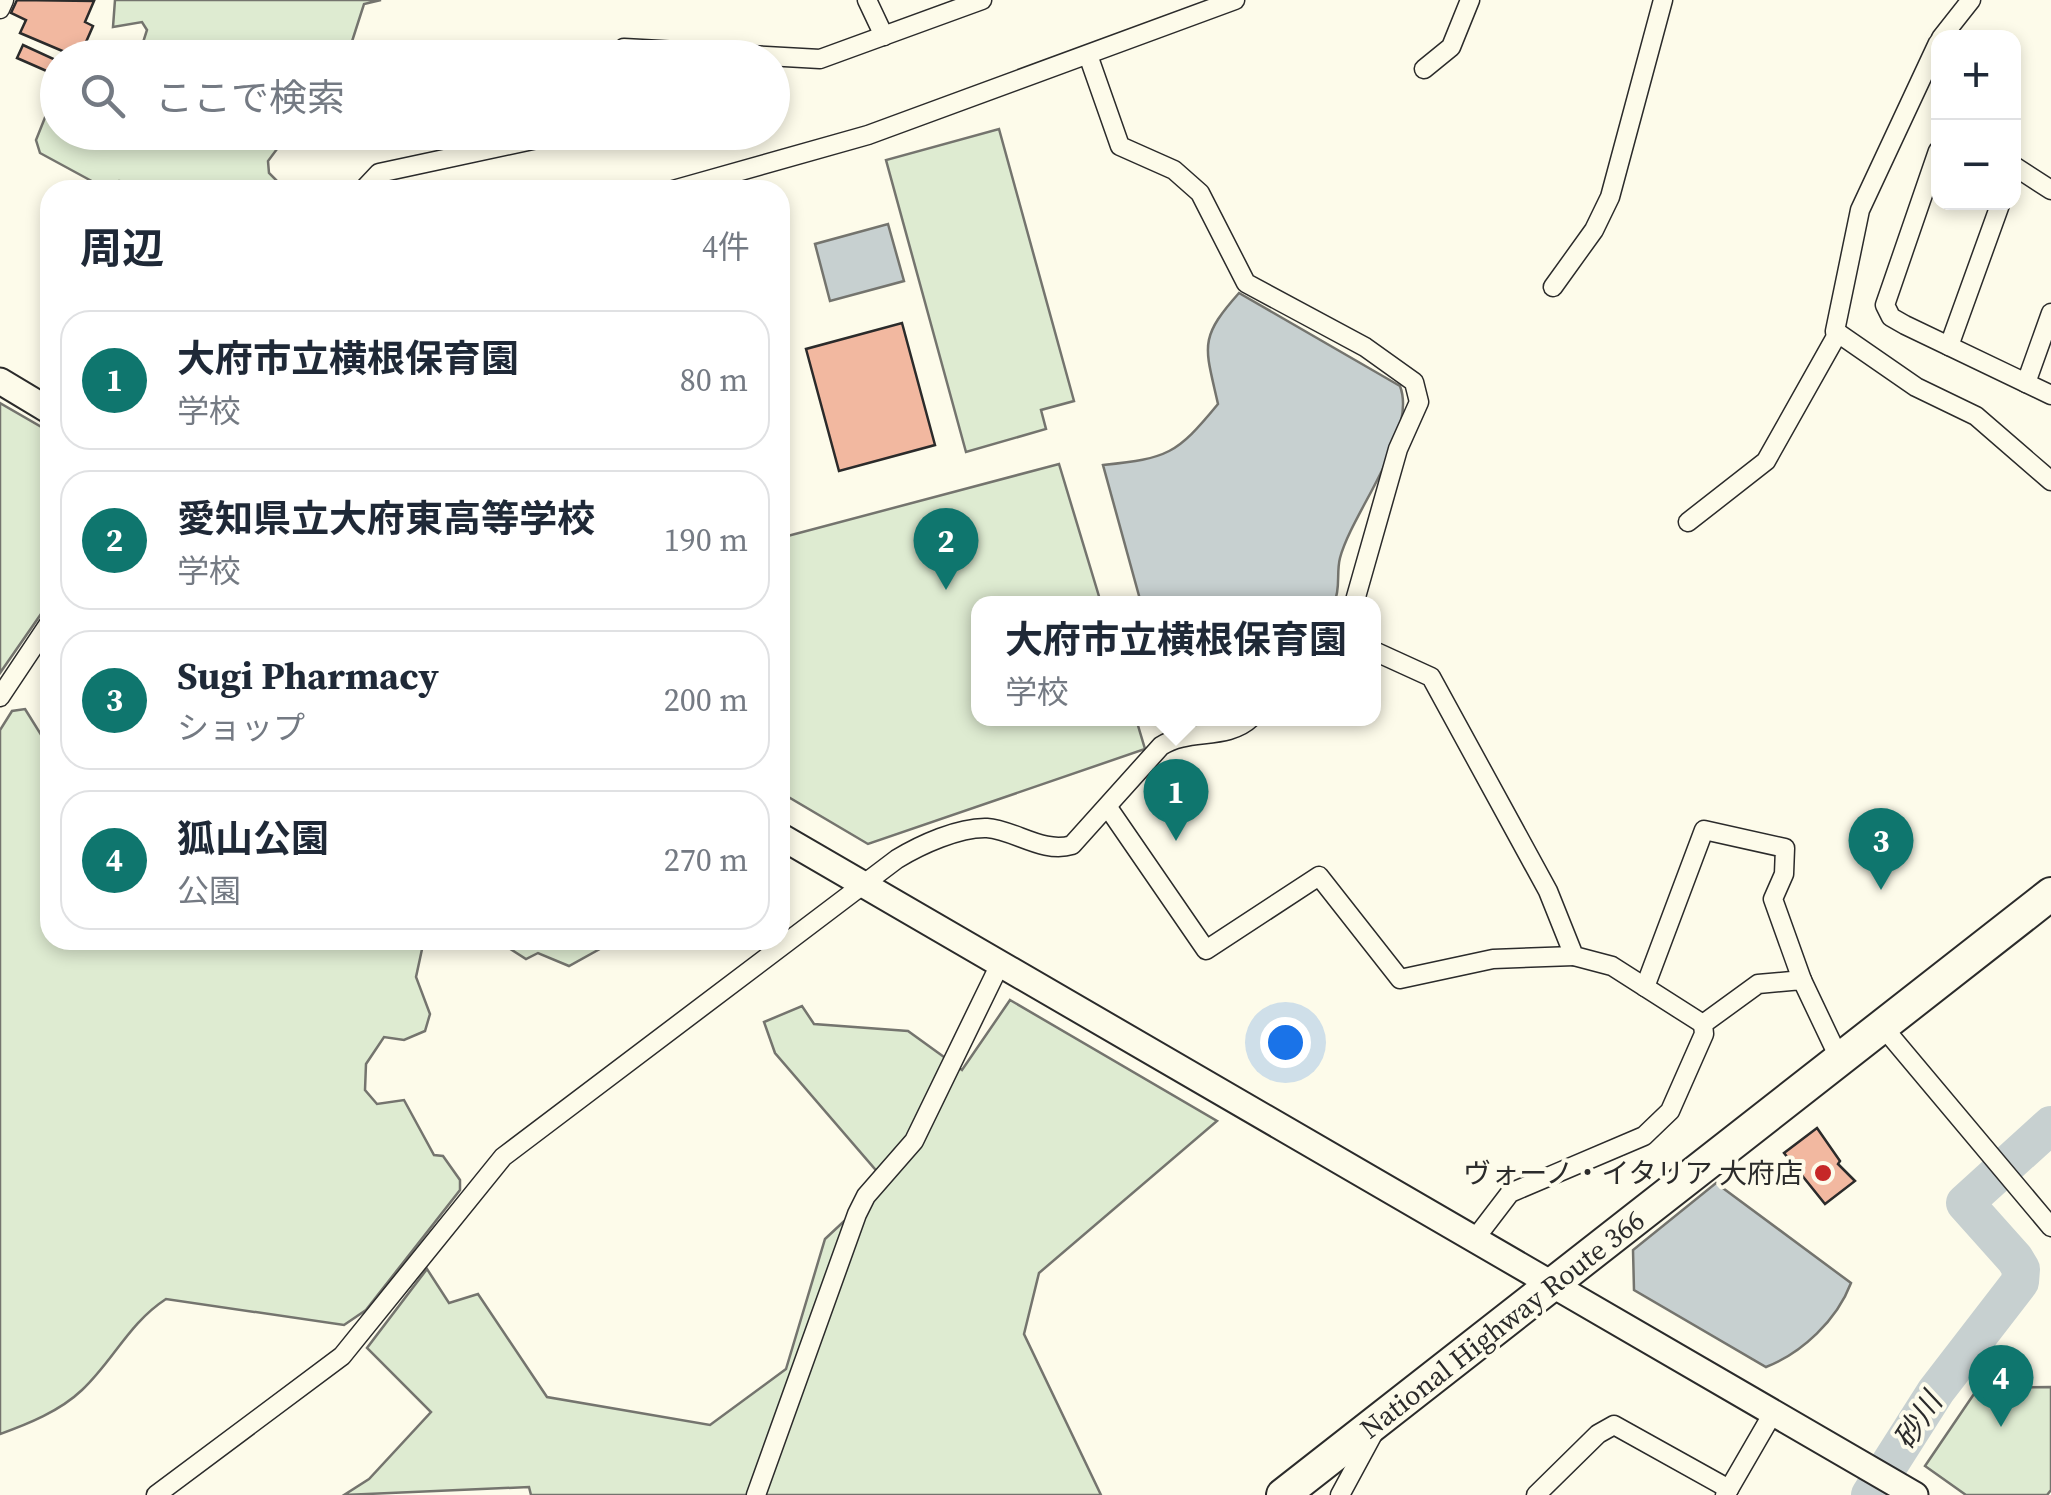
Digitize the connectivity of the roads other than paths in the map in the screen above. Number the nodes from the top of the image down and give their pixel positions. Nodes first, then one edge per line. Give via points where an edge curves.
1 (4, 0) edge
2 (866, 0) edge
3 (982, 0) edge
4 (1235, 0) edge
5 (1470, 0) edge
6 (1662, 0) edge
7 (1972, 0) edge
8 (1200, 5) edge
9 (0, 9) edge
10 (1948, 30) edge
11 (884, 36) junction
12 (1088, 55) junction
13 (790, 57) edge
14 (1931, 57) edge
15 (1424, 69) dead end
16 (486, 150) edge
17 (1931, 171) edge
18 (2021, 171) edge
19 (372, 180) edge
20 (709, 180) edge
21 (2051, 190) edge
22 (1997, 210) edge
23 (1554, 287) dead end
24 (2051, 313) edge
25 (1838, 334) junction
26 (1949, 346) junction
27 (0, 381) edge
28 (2026, 383) junction
29 (2051, 394) edge
30 (40, 405) edge
31 (2051, 481) edge
32 (1688, 522) dead end
33 (1356, 596) edge
34 (40, 637) edge
35 (1381, 654) edge
36 (0, 697) edge
37 (1240, 726) edge
38 (1108, 809) junction
39 (790, 841) edge
40 (868, 883) junction
41 (2051, 894) edge
42 (790, 942) edge
43 (779, 950) edge
44 (1574, 956) junction
45 (1001, 962) junction
46 (1802, 980) junction
47 (1645, 988) junction
48 (1702, 1024) junction
49 (1883, 1028) junction
50 (1840, 1060) junction
51 (2051, 1227) edge
52 (1474, 1240) junction
53 (1547, 1286) junction
54 (1773, 1414) junction
55 (1380, 1421) junction
56 (1727, 1492) edge
57 (1909, 1492) edge
58 (156, 1495) edge
59 (756, 1495) edge
60 (1283, 1495) edge
61 (1340, 1495) edge
62 (1536, 1495) edge

1 - 9 street
2 - 11 street
3 - 11 street
4 - 8 street
5 - 15 street via 1451,47
6 - 23 street via 1610,197
7 - 10 street
8 - 12 street
11 - 13 street via 820,59
12 - 20 street via 868,135
12 - 33 street via 1120,146 1174,170 1200,193 1246,283 1365,347 1414,382 1418,402
14 - 25 street via 1860,210
16 - 19 street via 378,173
17 - 26 street via 1885,305 1892,317
18 - 21 street
22 - 26 street
24 - 28 street
25 - 31 street via 1916,387 1976,416
25 - 32 street via 1766,461
26 - 28 street
27 - 30 street
28 - 29 street
34 - 36 street
35 - 44 street via 1430,676 1548,891
37 - 38 street via 1172,738
38 - 40 street via 1072,845 1050,846 982,828 916,847
38 - 44 street via 1206,950 1319,876 1400,979 1492,959
39 - 40 street
40 - 42 street
40 - 45 street
41 - 49 highway, National Highway Route 366
43 - 58 street via 503,1158 342,1356
44 - 47 street via 1612,966
45 - 52 street
45 - 59 street via 914,1141 857,1214
46 - 47 street via 1772,899 1784,874 1785,848 1704,830
46 - 48 street via 1758,984
46 - 50 street
47 - 48 street
48 - 52 street via 1704,1034 1670,1111 1644,1136 1510,1193
49 - 50 highway, National Highway Route 366
49 - 51 street
50 - 53 highway, National Highway Route 366
52 - 53 street
53 - 54 street
53 - 55 highway, National Highway Route 366
54 - 56 street
54 - 57 street
55 - 60 highway, National Highway Route 366
55 - 61 street
56 - 62 street via 1614,1425

